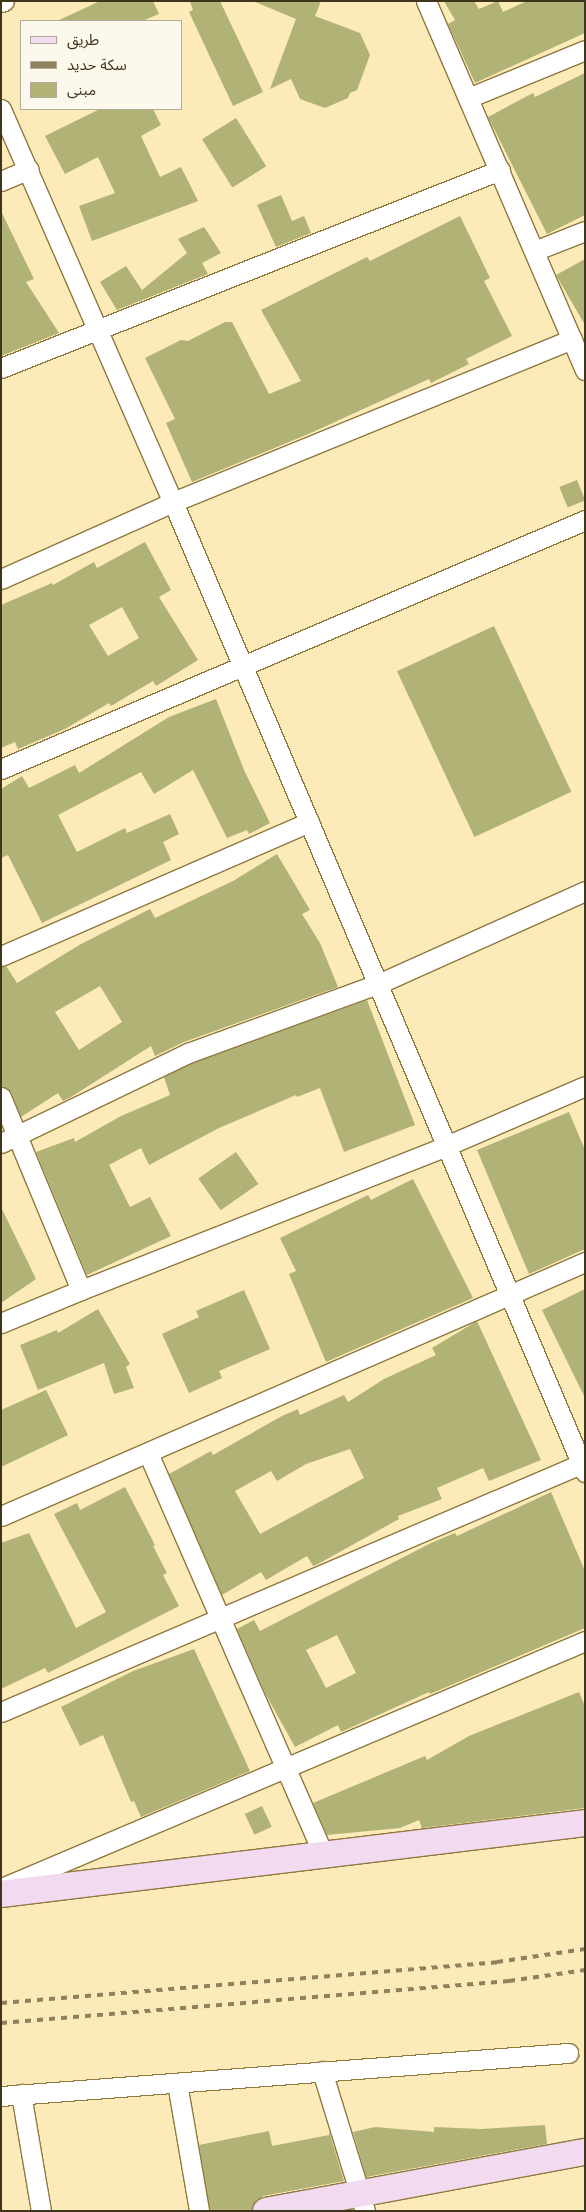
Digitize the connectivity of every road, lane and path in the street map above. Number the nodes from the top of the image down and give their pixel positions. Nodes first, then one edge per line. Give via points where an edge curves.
1 (426, 1) edge
2 (585, 50) edge
3 (468, 98) junction
4 (1, 109) edge
5 (29, 169) junction
6 (500, 170) junction
7 (1, 181) edge
8 (585, 231) edge
9 (534, 251) junction
10 (95, 330) junction
11 (572, 339) junction
12 (1, 368) edge
13 (585, 370) edge
14 (173, 502) junction
15 (585, 520) edge
16 (1, 579) edge
17 (243, 665) junction
18 (1, 769) edge
19 (309, 822) junction
20 (585, 891) edge
21 (1, 956) edge
22 (378, 984) junction
23 (585, 1086) edge
24 (1, 1098) edge
25 (9, 1140) edge
26 (446, 1146) junction
27 (585, 1262) edge
28 (81, 1290) junction
29 (509, 1294) junction
30 (1, 1323) edge
31 (148, 1453) junction
32 (584, 1466) edge
33 (1, 1516) edge
34 (218, 1617) junction
35 (585, 1641) edge
36 (1, 1712) edge
37 (285, 1770) junction
38 (585, 1823) edge
39 (323, 1854) junction
40 (1, 1888) edge
41 (1, 1894) edge
42 (568, 2052) dead end
43 (322, 2071) junction
44 (177, 2082) junction
45 (21, 2094) junction
46 (1, 2096) edge
47 (585, 2152) edge
48 (362, 2202) edge
49 (41, 2211) edge
50 (199, 2211) edge
51 (266, 2211) edge

1 - 3 street
2 - 3 street
3 - 6 street
4 - 5 street
5 - 7 street
5 - 10 street
6 - 9 street
6 - 10 street
8 - 9 street
9 - 11 street
10 - 12 street
10 - 14 street
11 - 13 street
11 - 14 street
14 - 16 street
14 - 17 street
15 - 17 street
17 - 18 street
17 - 19 street
19 - 21 street
19 - 22 street
20 - 22 street
22 - 25 street via 188,1053
22 - 26 street
23 - 26 street
24 - 25 street
25 - 28 street
26 - 28 street
26 - 29 street
27 - 29 street
28 - 30 street
29 - 31 street
29 - 32 street
31 - 33 street
31 - 34 street
32 - 34 street
34 - 36 street
34 - 37 street
35 - 37 street
37 - 39 street
37 - 40 street
38 - 39 street
39 - 41 street
42 - 43 street
43 - 44 street
43 - 48 street
44 - 45 street
44 - 50 street
45 - 46 street
45 - 49 street
47 - 48 street
48 - 51 street

